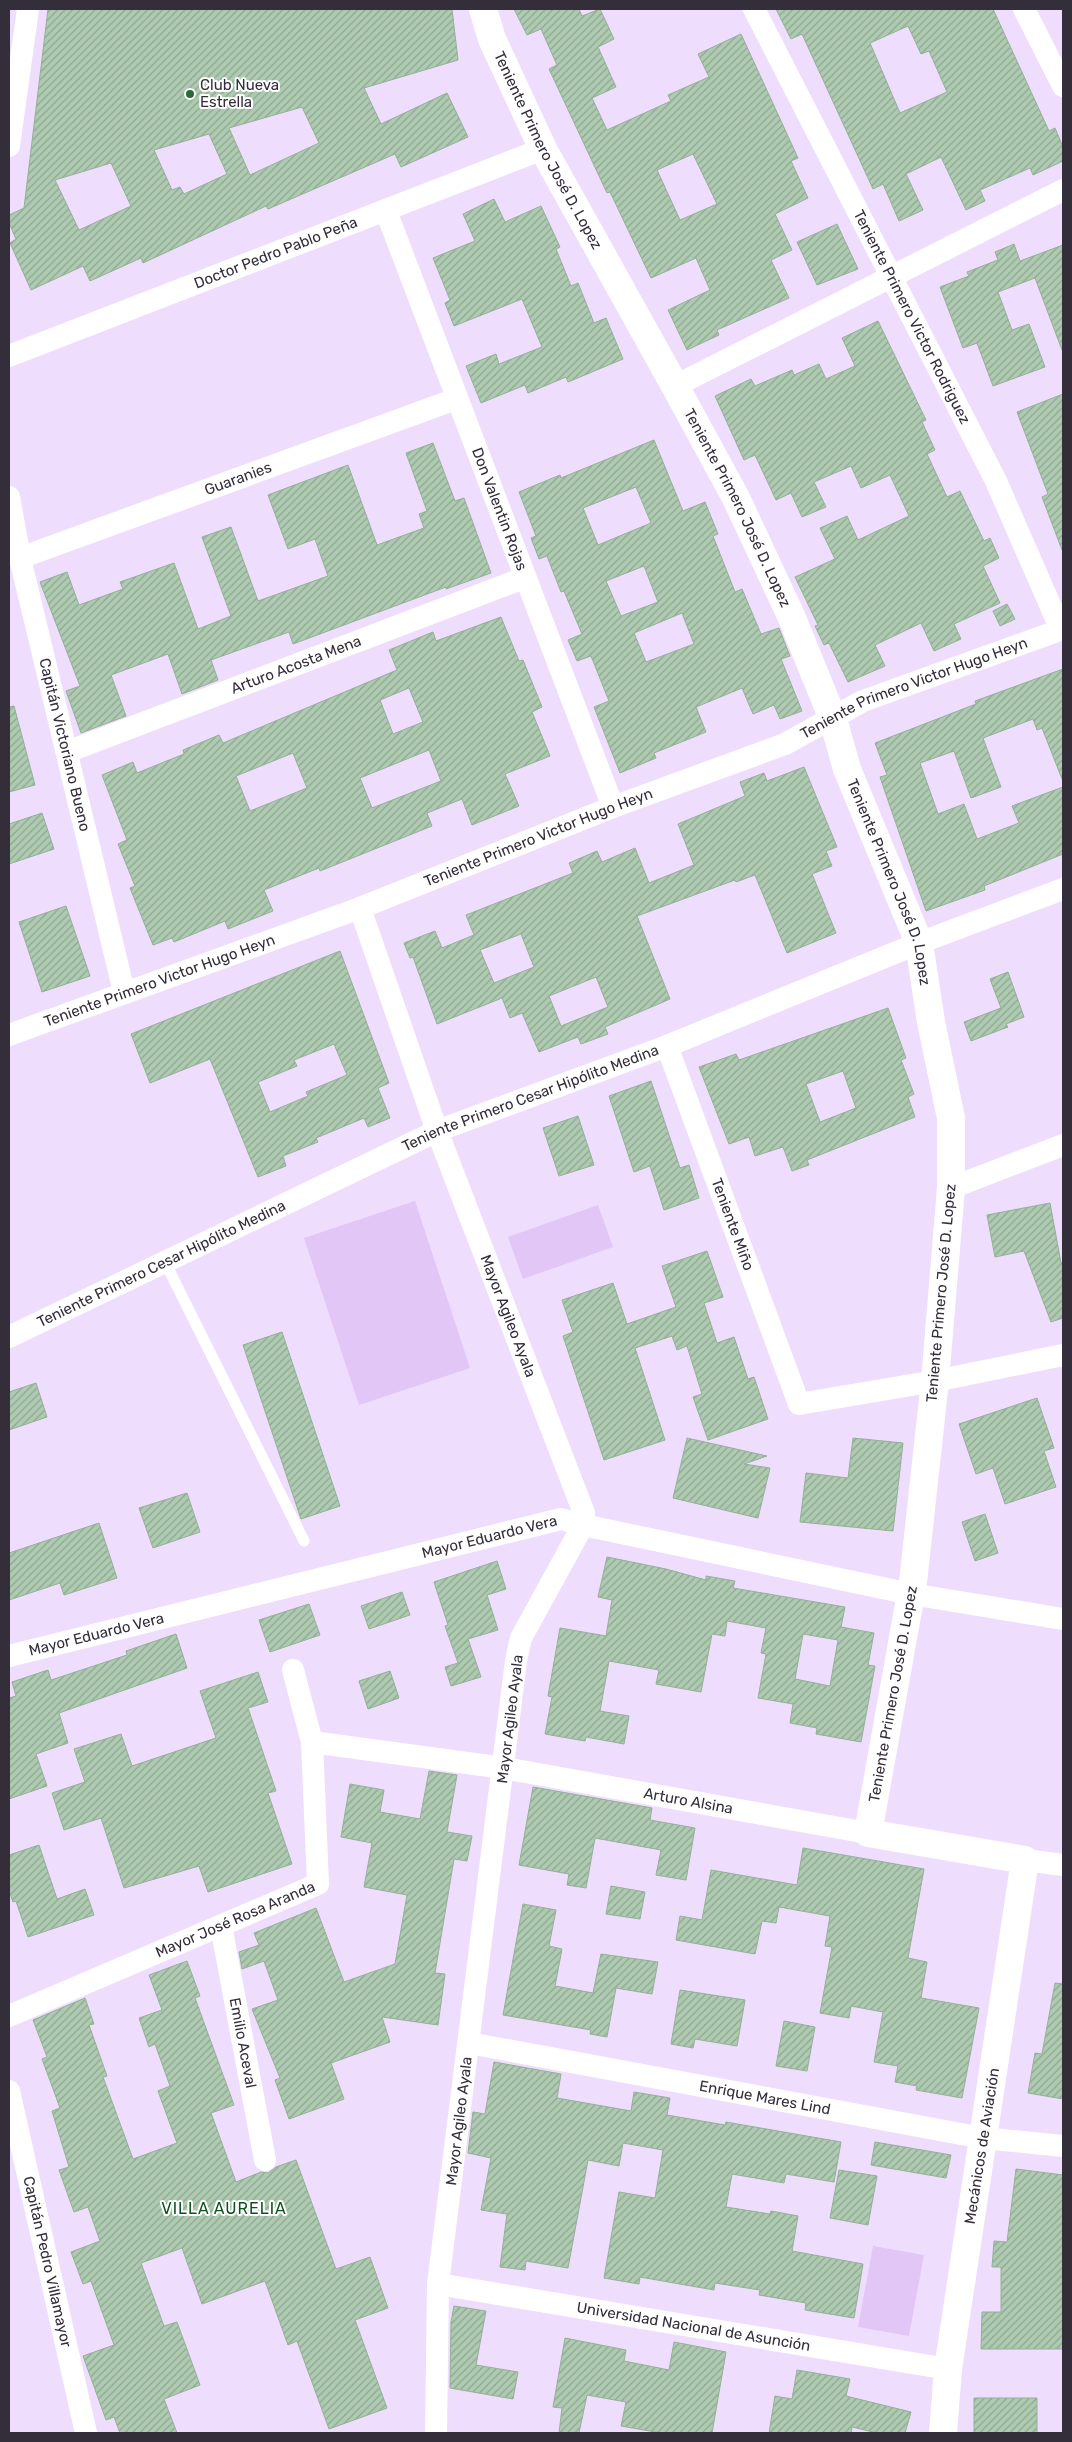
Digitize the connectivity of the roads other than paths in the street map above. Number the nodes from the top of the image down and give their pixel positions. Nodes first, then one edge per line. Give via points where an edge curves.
1 (28, 9) edge
2 (483, 9) edge
3 (754, 9) edge
4 (1024, 9) edge
5 (14, 74) edge
6 (1063, 86) edge
7 (9, 146) edge
8 (543, 149) junction
9 (1063, 190) edge
10 (386, 211) junction
11 (891, 276) junction
12 (9, 356) edge
13 (676, 386) junction
14 (456, 398) junction
15 (9, 497) edge
16 (20, 558) junction
17 (524, 578) junction
18 (1062, 629) edge
19 (833, 719) junction
20 (67, 752) junction
21 (613, 807) junction
22 (1063, 889) edge
23 (360, 908) junction
24 (919, 943) junction
25 (124, 992) junction
26 (9, 1035) edge
27 (667, 1046) junction
28 (437, 1130) junction
29 (1063, 1145) edge
30 (951, 1188) junction
31 (165, 1262) junction
32 (9, 1337) edge
33 (1063, 1355) edge
34 (935, 1381) junction
35 (583, 1526) junction
36 (304, 1541) dead end
37 (911, 1594) junction
38 (1063, 1619) edge
39 (9, 1656) edge
40 (293, 1670) dead end
41 (312, 1742) junction
42 (504, 1768) junction
43 (868, 1833) junction
44 (1025, 1860) junction
45 (1063, 1866) edge
46 (221, 1926) junction
47 (9, 2016) edge
48 (469, 2043) junction
49 (9, 2091) edge
50 (983, 2138) junction
51 (1063, 2146) edge
52 (265, 2160) dead end
53 (438, 2284) junction
54 (948, 2369) junction
55 (86, 2433) edge
56 (436, 2433) edge
57 (943, 2433) edge

1 - 5 street
2 - 8 street, Teniente Primero José D. Lopez via 492,39
3 - 11 street, Teniente Primero Victor Rodriguez
4 - 6 street
5 - 7 street
8 - 10 street, Doctor Pedro Pablo Peña
8 - 13 street, Teniente Primero José D. Lopez
9 - 11 street
10 - 12 street, Doctor Pedro Pablo Peña
10 - 14 street, Don Valentin Rojas
11 - 13 street
11 - 18 street, Teniente Primero Victor Rodriguez via 996,480
13 - 19 street, Teniente Primero José D. Lopez via 736,498 792,618
14 - 16 street, Guaranies
14 - 17 street, Don Valentin Rojas
15 - 16 street, Capitán Victoriano Bueno
16 - 20 street, Capitán Victoriano Bueno
17 - 20 street, Arturo Acosta Mena
17 - 21 street, Don Valentin Rojas
18 - 19 street, Teniente Primero Victor Hugo Heyn via 863,701
19 - 21 street, Teniente Primero Victor Hugo Heyn via 785,744
19 - 24 street, Teniente Primero José D. Lopez via 847,769
20 - 25 street, Capitán Victoriano Bueno
21 - 23 street, Teniente Primero Victor Hugo Heyn
22 - 24 street, Teniente Primero Cesar Hipólito Medina
23 - 25 street, Teniente Primero Victor Hugo Heyn
23 - 28 street, Mayor Agileo Ayala
24 - 27 street, Teniente Primero Cesar Hipólito Medina
24 - 30 street, Teniente Primero José D. Lopez via 951,1118
25 - 26 street, Teniente Primero Victor Hugo Heyn
27 - 28 street, Teniente Primero Cesar Hipólito Medina
27 - 34 street, Teniente Miño via 799,1404
28 - 31 street, Teniente Primero Cesar Hipólito Medina
28 - 35 street, Mayor Agileo Ayala via 584,1513
29 - 30 street
30 - 34 street, Teniente Primero José D. Lopez
31 - 32 street, Teniente Primero Cesar Hipólito Medina
31 - 36 lane
33 - 34 street
34 - 37 street, Teniente Primero José D. Lopez
35 - 37 street, Mayor Eduardo Vera
35 - 39 street, Mayor Eduardo Vera via 561,1519
35 - 42 street, Mayor Agileo Ayala via 521,1638
37 - 38 street, Mayor Eduardo Vera
37 - 43 street, Teniente Primero José D. Lopez
40 - 41 street, Mayor José Rosa Aranda
41 - 42 street, Arturo Alsina
41 - 46 street, Mayor José Rosa Aranda via 318,1884
42 - 43 street, Arturo Alsina
42 - 48 street, Mayor Agileo Ayala
43 - 44 street, Arturo Alsina
44 - 45 street, Arturo Alsina
44 - 50 street, Mecánicos de Aviación
46 - 47 street, Mayor José Rosa Aranda
46 - 52 street, Emilio Aceval
48 - 50 street, Enrique Mares Lind
48 - 53 street, Mayor Agileo Ayala
49 - 55 street, Capitán Pedro Villamayor
50 - 51 street, Enrique Mares Lind
50 - 54 street, Mecánicos de Aviación
53 - 54 street, Universidad Nacional de Asunción
53 - 56 street, Mayor Agileo Ayala
54 - 57 street, Mecánicos de Aviación

